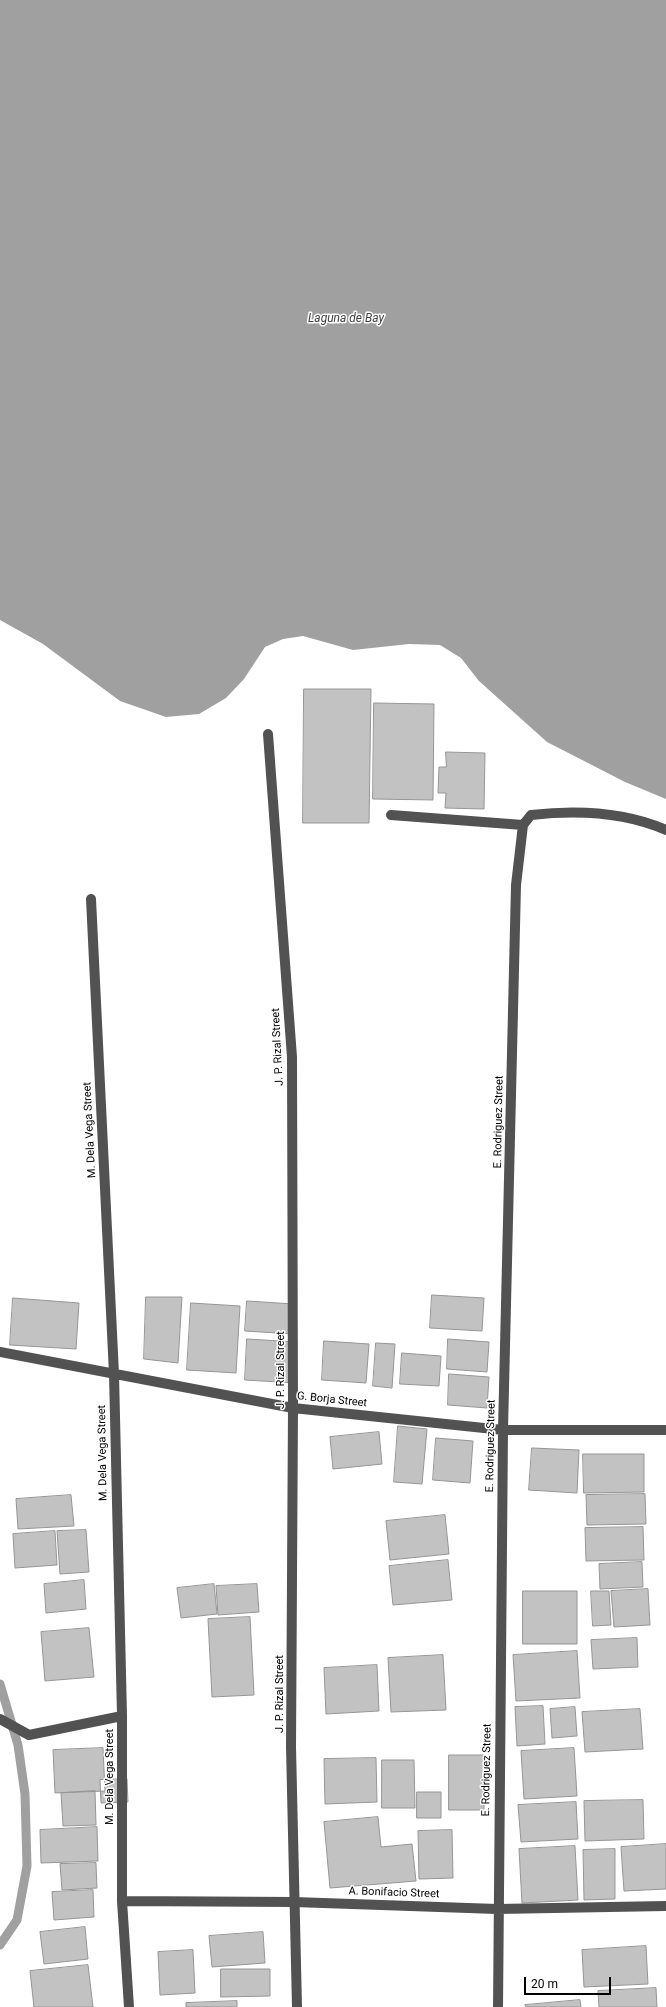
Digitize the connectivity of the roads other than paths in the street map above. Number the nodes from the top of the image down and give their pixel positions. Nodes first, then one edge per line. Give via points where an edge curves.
1 (268, 734) dead end
2 (391, 815) dead end
3 (523, 825) junction
4 (666, 830) edge
5 (91, 900) dead end
6 (0, 1352) edge
7 (114, 1374) junction
8 (294, 1408) junction
9 (503, 1430) junction
10 (666, 1430) edge
11 (122, 1716) junction
12 (0, 1719) edge
13 (122, 1901) junction
14 (294, 1902) junction
15 (666, 1906) edge
16 (497, 1909) junction
17 (129, 2007) edge
18 (297, 2007) edge
19 (498, 2007) edge

1 - 8 street, J. P. Rizal Street via 292,1057
2 - 3 street
3 - 4 street via 531,815 591,812 653,824
3 - 9 street, E. Rodriguez Street via 516,885
5 - 7 street, M. Dela Vega Street
6 - 7 street, G. Borja Street
7 - 8 street, G. Borja Street
7 - 11 street, M. Dela Vega Street
8 - 9 street, G. Borja Street
8 - 14 street, J. P. Rizal Street via 291,1747
9 - 10 street, G. Borja Street
9 - 16 street, E. Rodriguez Street
11 - 12 street via 29,1736
11 - 13 street, M. Dela Vega Street
13 - 14 street, A. Bonifacio Street
13 - 17 street, M. Dela Vega Street
14 - 16 street, A. Bonifacio Street
14 - 18 street, J. P. Rizal Street
15 - 16 street, A. Bonifacio Street
16 - 19 street, E. Rodriguez Street

